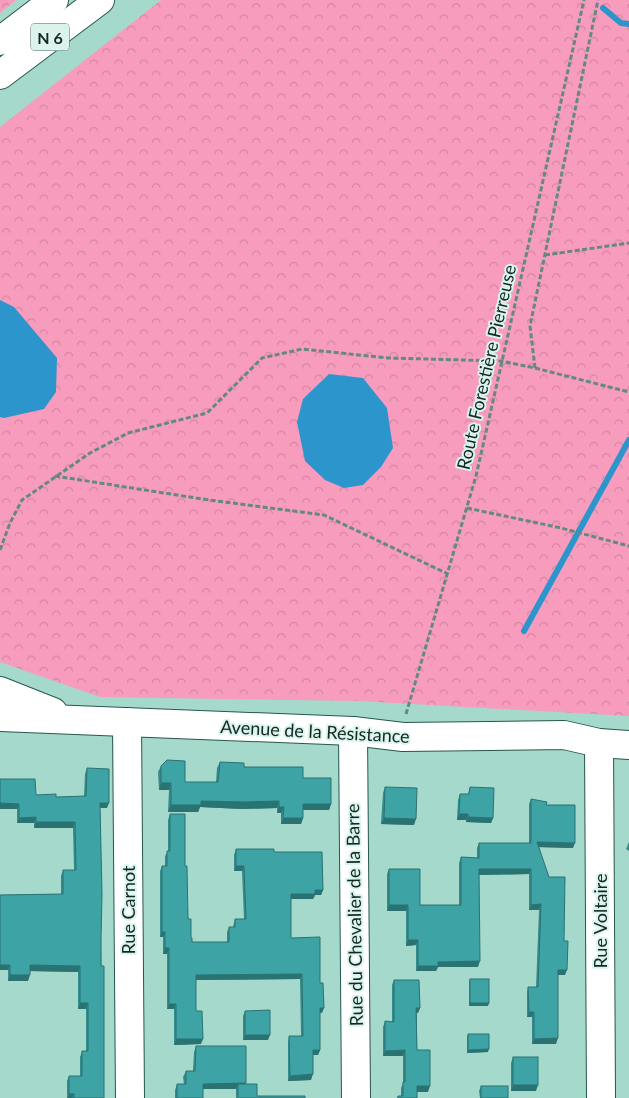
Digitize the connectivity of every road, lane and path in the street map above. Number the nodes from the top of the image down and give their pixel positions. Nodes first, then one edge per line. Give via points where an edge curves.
1 (54, 0) edge
2 (100, 0) edge
3 (584, 0) edge
4 (598, 0) edge
5 (0, 41) edge
6 (0, 75) edge
7 (629, 243) edge
8 (544, 255) junction
9 (501, 361) junction
10 (535, 368) junction
11 (629, 392) edge
12 (54, 476) junction
13 (467, 508) junction
14 (629, 546) edge
15 (0, 550) edge
16 (448, 574) junction
17 (0, 691) edge
18 (0, 717) edge
19 (71, 719) junction
20 (126, 722) junction
21 (353, 731) junction
22 (403, 736) junction
23 (599, 743) junction
24 (629, 745) edge
25 (130, 1098) edge
26 (356, 1098) edge
27 (601, 1098) edge

1 - 5 street, N 6
2 - 6 street, N 6
3 - 9 path, Route Forestière Pierreuse
4 - 8 path
7 - 8 path
8 - 10 path via 530,326
9 - 10 path
9 - 12 path via 388,358 302,348 262,358 207,413 128,433
9 - 13 path, Route Forestière Pierreuse
10 - 11 path
12 - 15 path via 22,500
12 - 16 path via 324,515
13 - 14 path
13 - 16 path, Route Forestière Pierreuse
16 - 22 path, Route Forestière Pierreuse
17 - 19 street
18 - 19 street, Avenue de la Résistance
19 - 20 street, Avenue de la Résistance
20 - 21 street, Avenue de la Résistance
20 - 25 street, Rue Carnot
21 - 22 street, Avenue de la Résistance
21 - 26 street, Rue du Chevalier de la Barre
22 - 23 street, Avenue de la Résistance via 564,735
23 - 24 street, Avenue de la Résistance
23 - 27 street, Rue Voltaire

